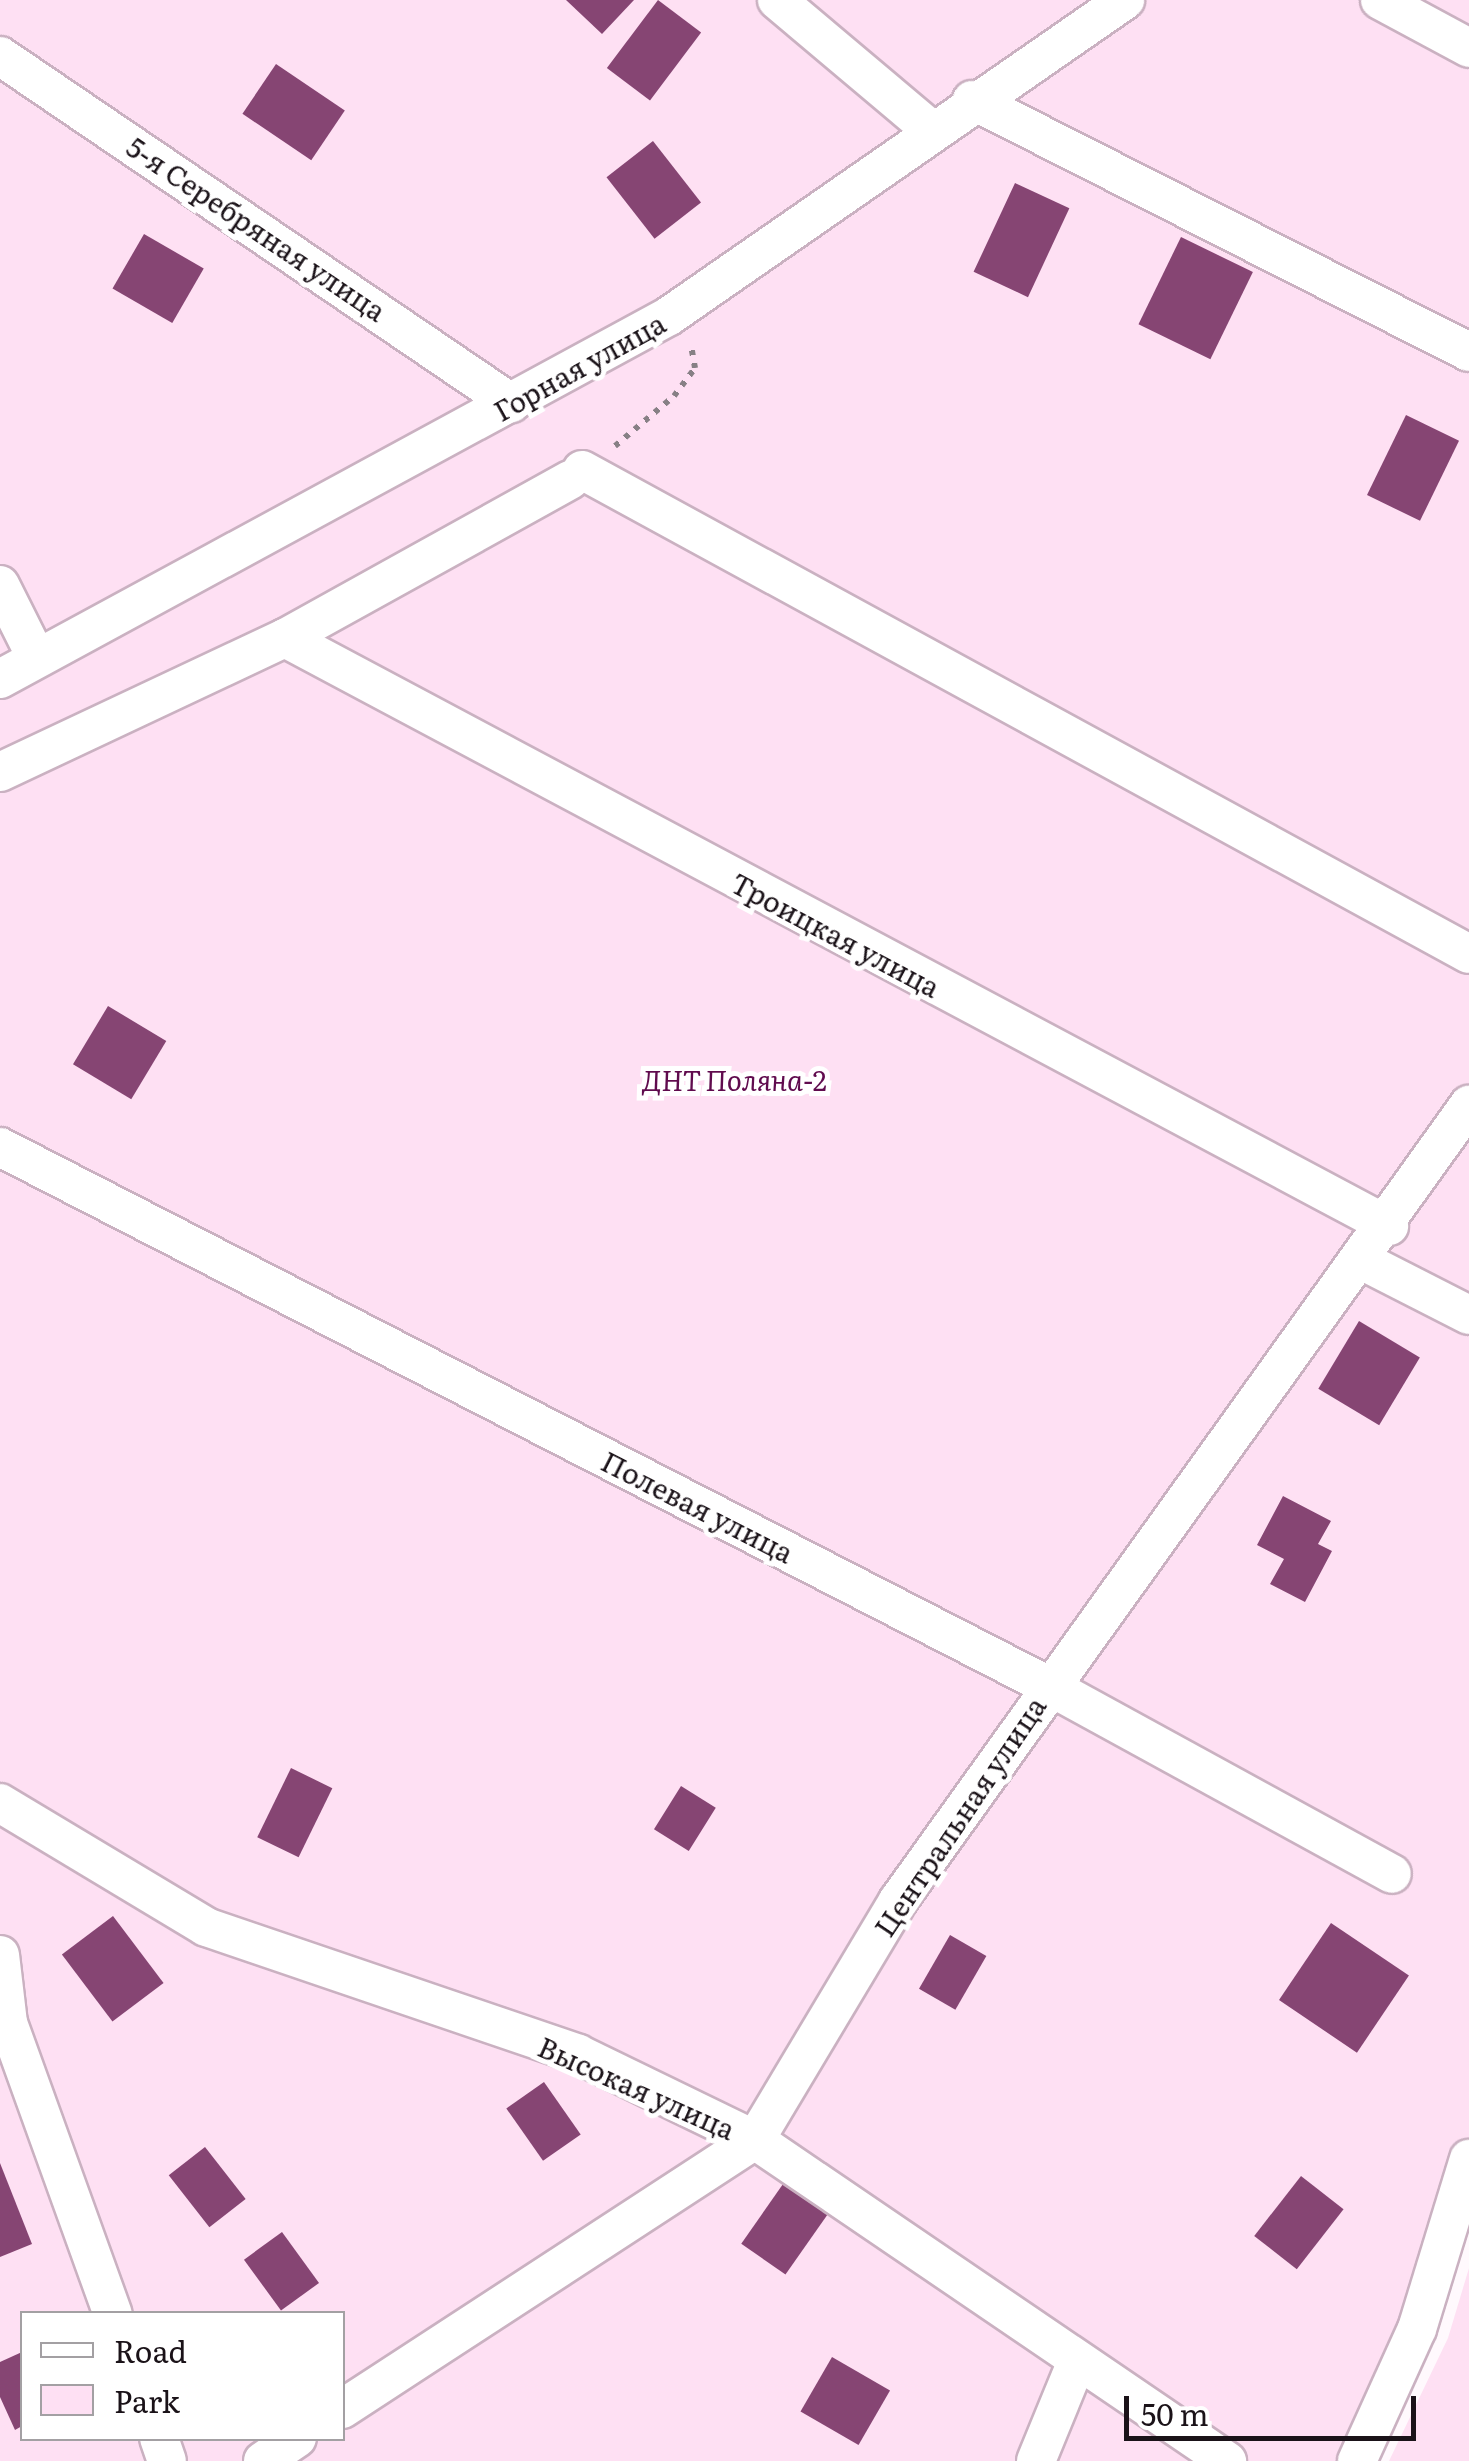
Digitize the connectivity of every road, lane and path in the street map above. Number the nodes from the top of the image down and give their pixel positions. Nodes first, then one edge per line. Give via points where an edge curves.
1 (777, 0) edge
2 (1125, 0) edge
3 (1380, 0) edge
4 (1469, 48) edge
5 (0, 56) edge
6 (972, 100) junction
7 (929, 128) junction
8 (674, 313) junction
9 (1469, 352) edge
10 (511, 403) junction
11 (576, 475) junction
12 (0, 586) edge
13 (285, 638) junction
14 (36, 657) junction
15 (0, 678) edge
16 (0, 772) edge
17 (1469, 954) edge
18 (1469, 1105) edge
19 (0, 1147) edge
20 (1389, 1226) junction
21 (1361, 1260) junction
22 (1469, 1315) edge
23 (1047, 1685) junction
24 (0, 1802) edge
25 (1392, 1874) dead end
26 (0, 1955) edge
27 (755, 2140) junction
28 (1469, 2159) edge
29 (113, 2311) edge
30 (1077, 2360) junction
31 (345, 2407) edge
32 (293, 2441) edge
33 (263, 2461) edge
34 (1036, 2461) edge
35 (1227, 2461) edge
36 (1357, 2461) edge

1 - 7 street
2 - 6 street, Горная улица
3 - 4 street
5 - 10 street, 5-я Серебряная улица
6 - 7 street, Горная улица
6 - 9 street
7 - 8 street, Горная улица
8 - 10 street, Горная улица
8 - 11 path via 695,368 659,414
10 - 14 street, Горная улица
11 - 13 street
11 - 17 street
12 - 14 street
13 - 16 street
13 - 20 street, Троицкая улица
14 - 15 street, Горная улица
18 - 20 street, Центральная улица
19 - 23 street, Полевая улица
20 - 21 street, Центральная улица
21 - 22 street
21 - 23 street, Центральная улица
23 - 25 street, Полевая улица
23 - 27 street, Центральная улица via 898,1901
24 - 27 street, Высокая улица via 206,1927 578,2054
26 - 29 street via 8,2023
27 - 30 street, Высокая улица
27 - 31 street, Центральная улица
28 - 36 street via 1418,2329
30 - 34 street
30 - 35 street, Высокая улица
32 - 33 street

